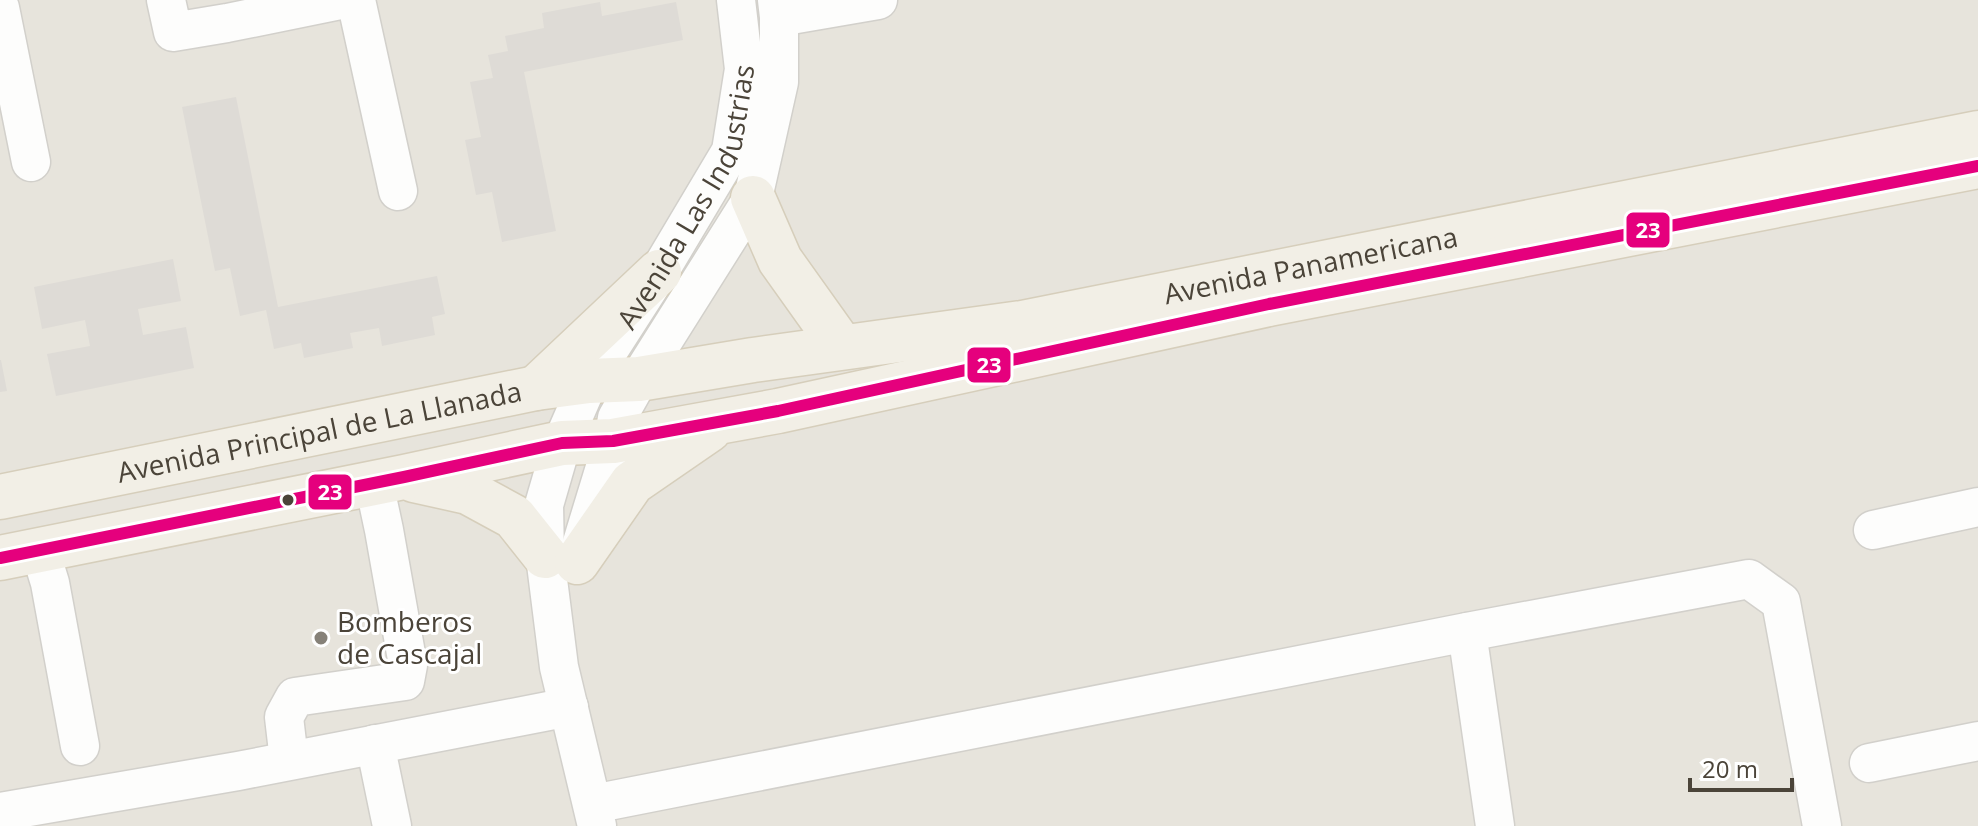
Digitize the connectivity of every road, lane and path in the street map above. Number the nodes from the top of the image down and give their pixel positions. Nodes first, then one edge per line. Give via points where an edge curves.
1 (166, 0) edge
2 (341, 0) edge
3 (356, 0) edge
4 (736, 0) edge
5 (878, 0) edge
6 (0, 8) edge
7 (778, 9) edge
8 (1978, 133) edge
9 (31, 162) dead end
10 (1978, 166) edge
11 (398, 191) dead end
12 (753, 198) junction
13 (659, 272) junction
14 (842, 347) junction
15 (639, 379) junction
16 (589, 381) junction
17 (536, 388) junction
18 (723, 421) junction
19 (613, 441) junction
20 (562, 443) junction
21 (389, 480) junction
22 (0, 497) edge
23 (1978, 507) edge
24 (1873, 530) dead end
25 (13, 557) edge
26 (561, 559) junction
27 (1467, 632) junction
28 (569, 707) junction
29 (1978, 741) edge
30 (375, 744) junction
31 (80, 746) dead end
32 (289, 760) junction
33 (1869, 763) dead end
34 (0, 812) edge
35 (77, 812) edge
36 (595, 815) edge
37 (392, 826) edge
38 (1495, 826) edge
39 (1822, 826) edge

1 - 2 street via 173,32
3 - 11 street
4 - 13 street, Avenida Las Industrias via 744,69 731,151
5 - 7 street
6 - 9 street
7 - 12 street, Avenida Las Industrias via 779,82
8 - 14 main road, Avenida Panamericana via 1022,323
10 - 18 main road, Avenida Panamericana via 1269,304
12 - 14 main road via 780,260
12 - 15 street, Avenida Las Industrias
13 - 16 street, Avenida Las Industrias
13 - 17 main road
14 - 15 main road, Avenida Panamericana
15 - 16 main road, Avenida Principal de La Llanada
15 - 19 street, Avenida Las Industrias via 617,418
16 - 17 main road, Avenida Principal de La Llanada
16 - 20 street, Avenida Las Industrias
17 - 22 main road, Avenida Principal de La Llanada
18 - 19 main road, Avenida Panamericana
18 - 26 main road via 632,483
19 - 20 main road, Avenida Principal de La Llanada
19 - 26 street, Avenida Las Industrias
20 - 21 main road, Avenida Principal de La Llanada
20 - 26 street, Avenida Las Industrias via 544,505
21 - 25 main road, Avenida Principal de La Llanada
21 - 26 main road via 468,492 514,517
21 - 32 street via 384,530 408,665 405,681 295,697 284,717
23 - 24 street
25 - 31 street via 50,583
26 - 28 street, Avenida Las Industrias via 559,667
27 - 36 street
27 - 38 street
27 - 39 street via 1749,579 1781,602
28 - 30 street
28 - 36 street, Avenida Las Industrias
29 - 33 street
30 - 32 street
30 - 37 street
32 - 35 street
34 - 35 street

